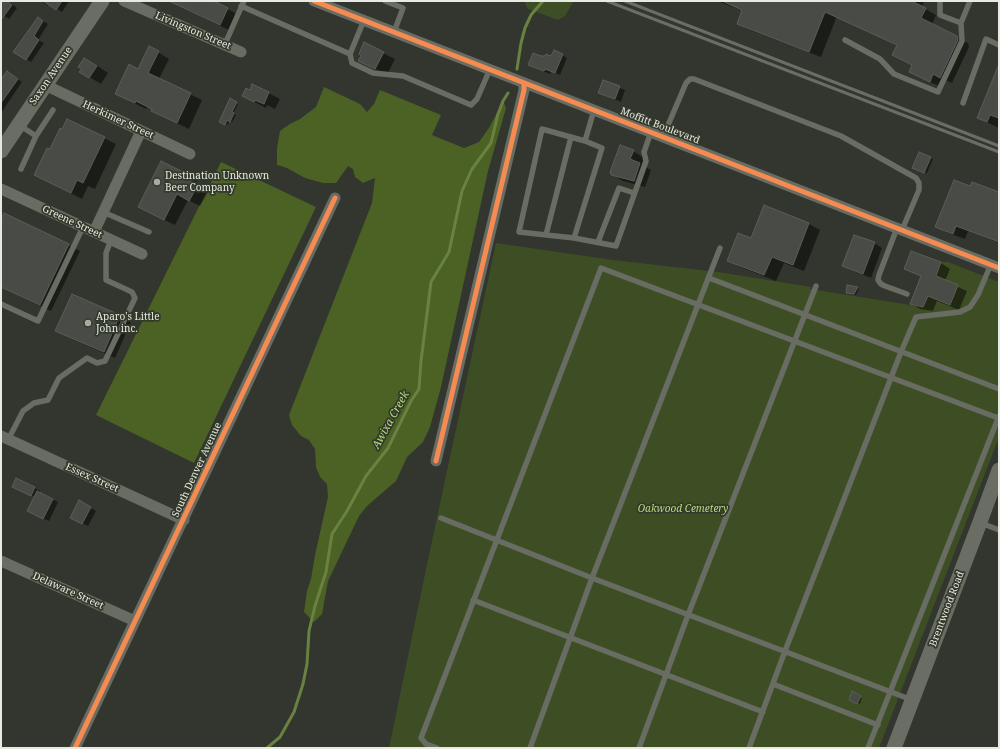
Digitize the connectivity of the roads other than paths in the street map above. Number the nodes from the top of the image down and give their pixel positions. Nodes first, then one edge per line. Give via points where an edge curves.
1 (102, 1) edge
2 (124, 1) edge
3 (314, 1) edge
4 (385, 1) edge
5 (940, 1) edge
6 (970, 1) edge
7 (243, 4) edge
8 (364, 20) junction
9 (961, 23) junction
10 (394, 32) junction
11 (844, 40) dead end
12 (225, 44) junction
13 (999, 45) edge
14 (241, 52) dead end
15 (350, 54) junction
16 (490, 69) junction
17 (524, 82) junction
18 (45, 85) junction
19 (963, 103) dead end
20 (54, 110) dead end
21 (594, 110) junction
22 (19, 125) junction
23 (141, 131) junction
24 (651, 132) junction
25 (36, 136) junction
26 (571, 137) junction
27 (663, 137) junction
28 (584, 140) junction
29 (1, 151) edge
30 (190, 154) dead end
31 (22, 169) dead end
32 (1, 189) edge
33 (634, 193) junction
34 (335, 198) dead end
35 (103, 212) junction
36 (83, 227) junction
37 (899, 229) junction
38 (94, 232) junction
39 (149, 232) dead end
40 (546, 235) junction
41 (574, 238) junction
42 (112, 240) junction
43 (598, 242) junction
44 (720, 248) dead end
45 (142, 254) dead end
46 (995, 266) edge
47 (708, 278) junction
48 (816, 286) dead end
49 (907, 294) dead end
50 (1, 304) edge
51 (698, 304) junction
52 (804, 314) junction
53 (794, 341) junction
54 (901, 352) junction
55 (890, 378) junction
56 (999, 389) edge
57 (999, 417) edge
58 (5, 438) edge
59 (436, 461) dead end
60 (999, 470) edge
61 (441, 518) dead end
62 (184, 520) junction
63 (980, 522) junction
64 (999, 530) edge
65 (496, 540) junction
66 (1, 561) edge
67 (592, 578) junction
68 (473, 600) junction
69 (688, 615) junction
70 (135, 621) junction
71 (571, 637) junction
72 (785, 651) junction
73 (666, 674) junction
74 (773, 684) junction
75 (891, 692) junction
76 (912, 700) junction
77 (763, 712) junction
78 (878, 725) junction
79 (75, 748) edge
80 (437, 748) edge
81 (530, 748) edge
82 (640, 748) edge
83 (749, 748) edge
84 (868, 748) edge
85 (894, 748) edge

1 - 18 street, Saxon Avenue
2 - 12 street, Livingston Street
3 - 8 street, Moffitt Boulevard
4 - 10 lane via 403,8
5 - 9 lane via 940,15
6 - 9 lane
7 - 12 lane
7 - 15 lane
8 - 10 street, Moffitt Boulevard
8 - 15 lane
9 - 11 lane via 962,41 938,92 894,74 880,59
10 - 16 street, Moffitt Boulevard
12 - 14 street, Livingston Street
13 - 19 lane via 986,39
15 - 16 lane via 352,63 373,73 403,76 471,106 477,99
16 - 17 street, Moffitt Boulevard
17 - 21 street, Moffitt Boulevard
17 - 59 street
18 - 22 street, Saxon Avenue
18 - 23 street, Herkimer Street
20 - 25 lane
21 - 24 street, Moffitt Boulevard
21 - 28 lane
22 - 25 lane
22 - 29 street, Saxon Avenue
23 - 30 street, Herkimer Street
23 - 35 street
24 - 27 street, Moffitt Boulevard
24 - 33 lane via 644,152 646,161
25 - 31 lane
26 - 28 lane
26 - 40 lane
26 - 40 lane via 542,129 519,232
27 - 37 street, Moffitt Boulevard
27 - 37 lane via 690,79 834,133 916,178 919,190
28 - 41 lane via 602,148
32 - 36 street, Greene Street
33 - 43 lane via 619,188
33 - 43 lane via 616,246
34 - 62 street, South Denver Avenue
35 - 38 street
35 - 39 lane
36 - 38 street, Greene Street
36 - 50 lane via 38,321
37 - 46 street, Moffitt Boulevard
37 - 49 lane via 878,280 885,286
38 - 42 street, Greene Street
40 - 41 lane
41 - 43 lane
42 - 45 street, Greene Street
42 - 58 lane via 106,253 106,280 132,292 135,298 105,361 97,363 86,358 59,378 48,400 34,403 23,411
44 - 47 lane
46 - 54 lane via 970,307 960,312 916,317
47 - 51 lane
47 - 52 lane
48 - 52 lane
51 - 53 lane
51 - 65 lane via 601,268
51 - 67 lane
52 - 53 lane
52 - 54 lane
53 - 55 lane
53 - 69 lane
54 - 55 lane
54 - 56 lane
55 - 57 lane
55 - 72 lane
57 - 75 lane
58 - 62 street, Essex Street
60 - 63 street, Brentwood Road
61 - 65 lane
62 - 70 street, South Denver Avenue
63 - 64 lane
63 - 76 street, Brentwood Road
65 - 67 lane
65 - 68 lane
66 - 70 street, Delaware Street
67 - 69 lane
67 - 71 lane
68 - 71 lane
68 - 80 lane via 421,738 426,744
69 - 72 lane
69 - 73 lane
70 - 79 street, South Denver Avenue
71 - 73 lane
71 - 81 lane
72 - 74 lane
72 - 75 lane
73 - 77 lane
73 - 82 lane
74 - 77 lane
74 - 78 lane
75 - 76 lane
75 - 78 lane
76 - 85 street, Brentwood Road
77 - 83 lane
78 - 84 lane

